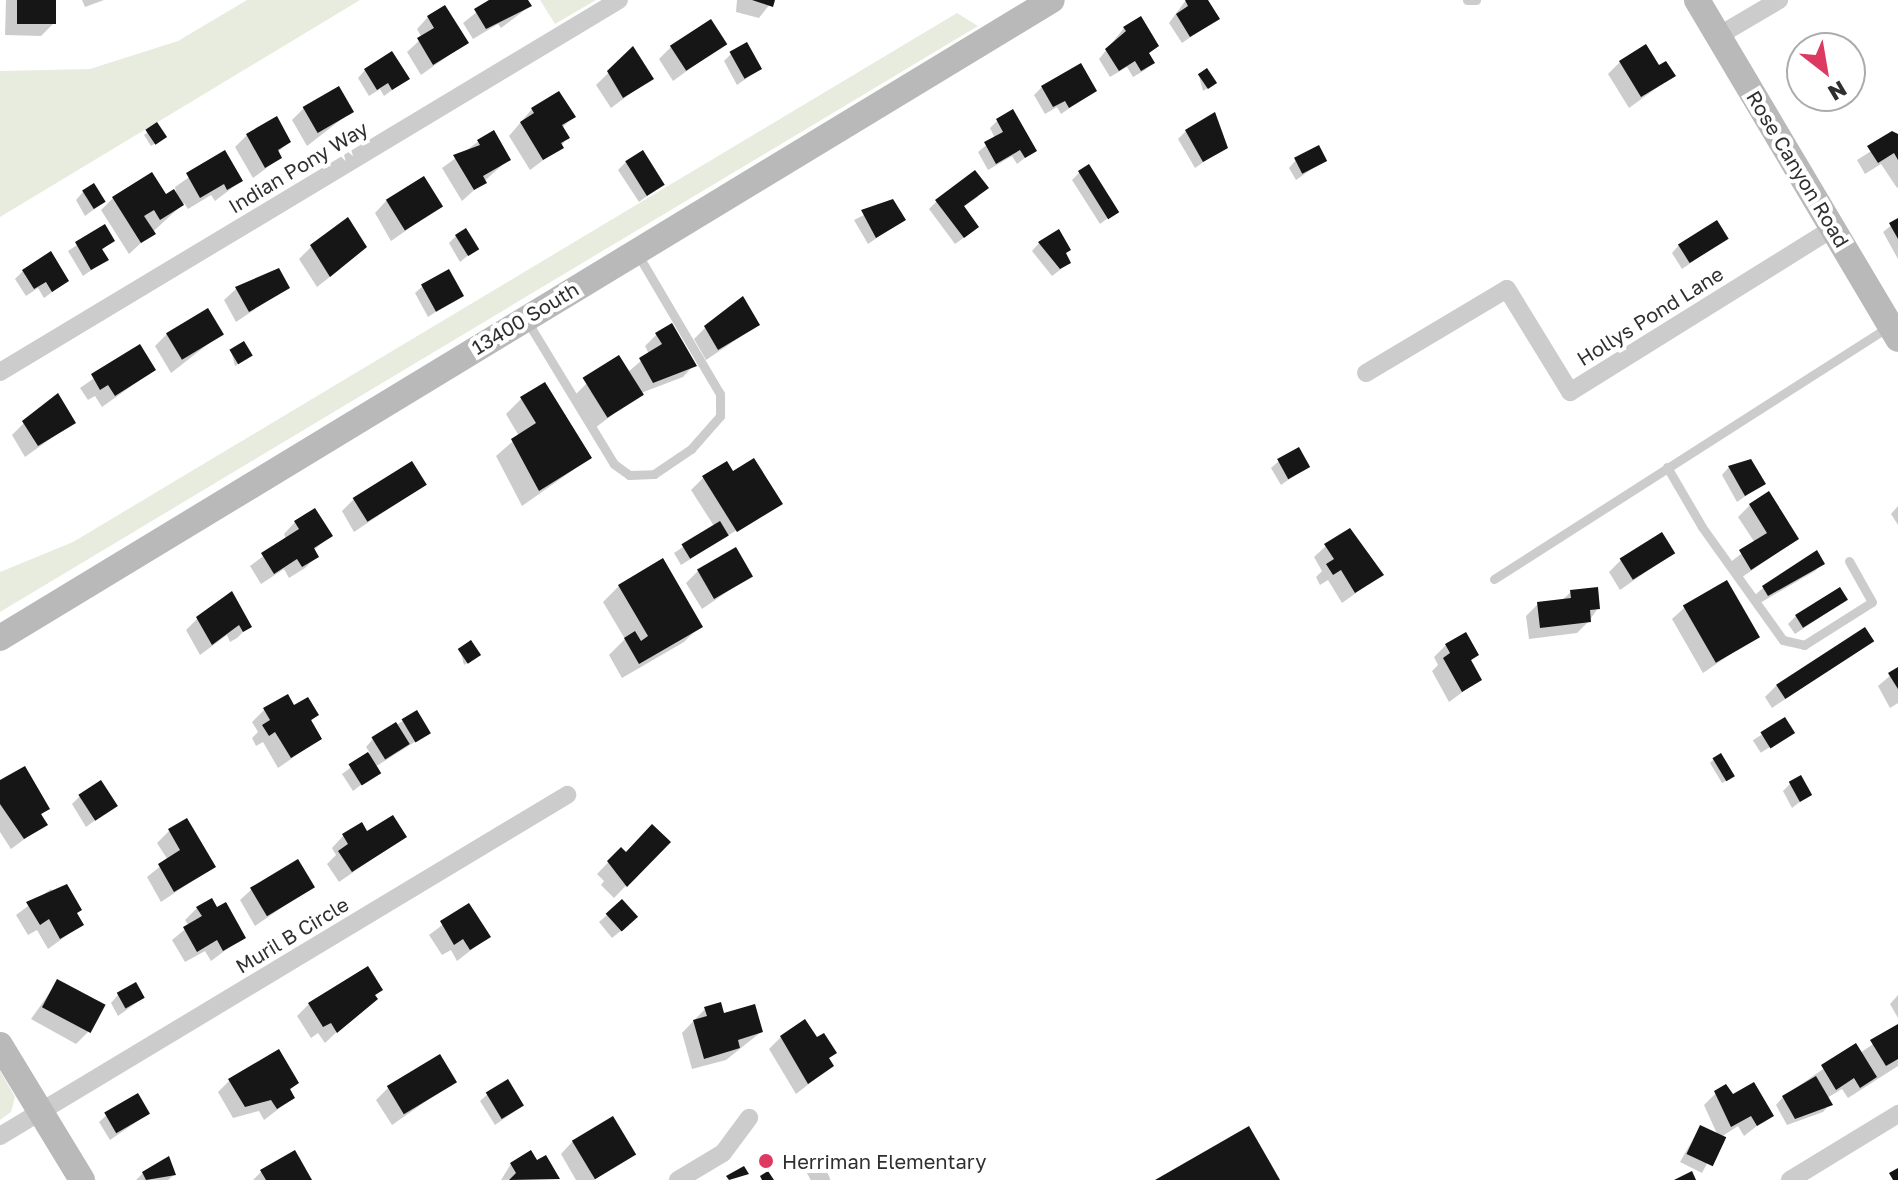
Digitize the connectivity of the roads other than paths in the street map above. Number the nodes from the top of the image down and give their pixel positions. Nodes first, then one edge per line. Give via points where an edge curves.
1 (619, 0) edge
2 (1052, 0) edge
3 (1467, 0) edge
4 (1476, 0) edge
5 (1697, 0) edge
6 (1779, 0) edge
7 (1718, 36) junction
8 (1833, 228) junction
9 (636, 251) junction
10 (525, 318) junction
11 (1894, 333) edge
12 (0, 372) edge
13 (1366, 373) dead end
14 (1667, 467) junction
15 (1849, 561) dead end
16 (1494, 579) dead end
17 (0, 638) edge
18 (567, 795) dead end
19 (0, 1045) edge
20 (40, 1112) junction
21 (1898, 1114) edge
22 (749, 1118) dead end
23 (0, 1136) edge
24 (82, 1180) edge
25 (678, 1180) edge
26 (1790, 1180) edge

1 - 12 street, Indian Pony Way
2 - 9 main road, 13400 South
3 - 4 lane
5 - 7 main road, Rose Canyon Road
6 - 7 street
7 - 8 main road, Rose Canyon Road
8 - 11 main road, Rose Canyon Road
8 - 13 street, Hollys Pond Lane via 1570,392 1507,289
9 - 10 main road, 13400 South
9 - 10 lane via 720,394 720,416 691,449 654,474 629,475 614,464
10 - 17 main road, 13400 South
11 - 14 lane
14 - 15 lane via 1702,527 1783,640 1804,645 1872,602
14 - 16 lane
18 - 20 street, Muril B Circle
19 - 20 main road
20 - 23 street, Muril B Circle
20 - 24 main road
21 - 26 street
22 - 25 street via 723,1153

